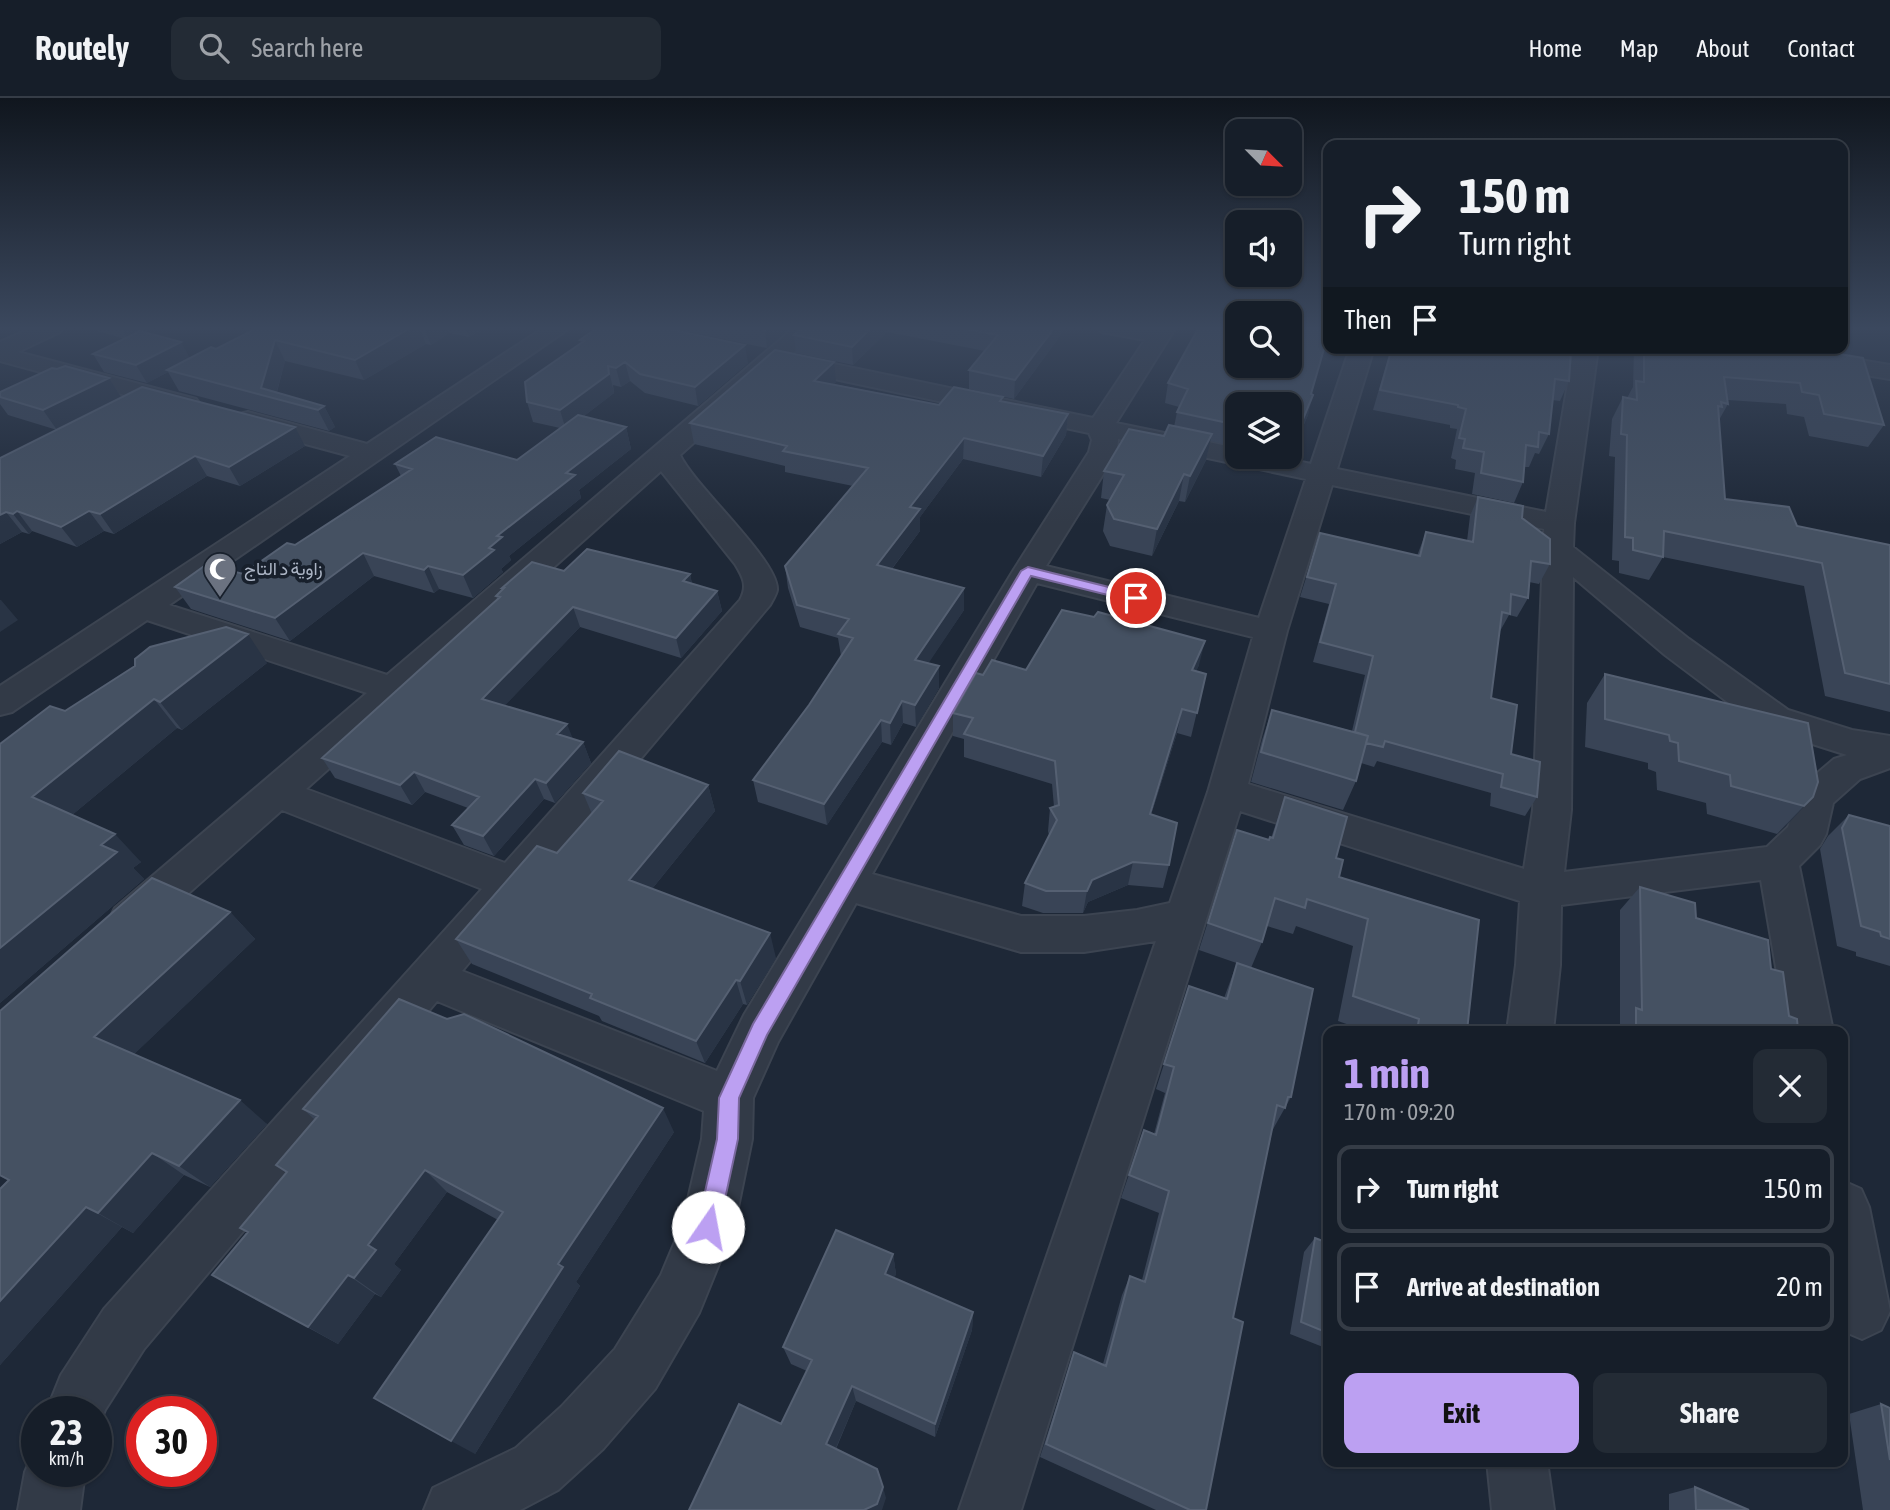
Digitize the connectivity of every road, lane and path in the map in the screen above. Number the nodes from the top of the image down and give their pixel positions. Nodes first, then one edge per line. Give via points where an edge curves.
1 (146, 393) edge
2 (461, 393) edge
3 (722, 393) edge
4 (933, 393) edge
5 (1122, 393) edge
6 (1348, 393) edge
7 (1580, 393) edge
8 (150, 394) junction
9 (116, 412) edge
10 (1100, 428) junction
11 (665, 452) junction
12 (371, 453) junction
13 (1225, 454) edge
14 (1297, 469) edge
15 (1322, 474) junction
16 (1559, 537) junction
17 (1028, 571) junction
18 (142, 607) junction
19 (1271, 631) junction
20 (392, 689) junction
21 (0, 703) edge
22 (1890, 752) edge
23 (274, 792) junction
24 (1227, 792) junction
25 (1778, 862) junction
26 (512, 883) junction
27 (847, 884) junction
28 (1541, 891) junction
29 (1187, 916) junction
30 (102, 945) edge
31 (430, 979) junction
32 (1531, 1026) edge
33 (1809, 1026) edge
34 (729, 1098) junction
35 (1848, 1231) edge
36 (1865, 1312) edge
37 (80, 1396) edge
38 (1518, 1467) edge
39 (53, 1487) edge
40 (49, 1510) edge
41 (455, 1510) edge
42 (990, 1510) edge
43 (1523, 1510) edge

1 - 8 street
2 - 12 street
3 - 11 street
4 - 10 street
5 - 10 street
6 - 15 street
7 - 16 street
8 - 9 street
8 - 12 street
10 - 13 street
10 - 17 street via 1103,452
11 - 20 street
11 - 26 street via 680,482 746,556 761,589 754,605
12 - 18 street
14 - 15 street
15 - 16 street
15 - 19 street
16 - 22 street via 1677,647 1775,719
16 - 28 street via 1552,810
17 - 19 street
17 - 27 street
18 - 20 street
18 - 21 street
19 - 24 street
20 - 23 street
22 - 25 street via 1847,769 1816,796 1805,834
23 - 26 street
23 - 30 street
24 - 28 street
24 - 29 street
25 - 28 street
25 - 33 street
26 - 31 street
27 - 29 street via 1021,934 1084,934
27 - 34 street via 760,1030
28 - 32 street
29 - 42 street
31 - 34 street
31 - 37 street via 124,1329
34 - 41 street via 727,1139 708,1227 680,1294 635,1369 537,1469
35 - 36 street
38 - 43 street
39 - 40 street

